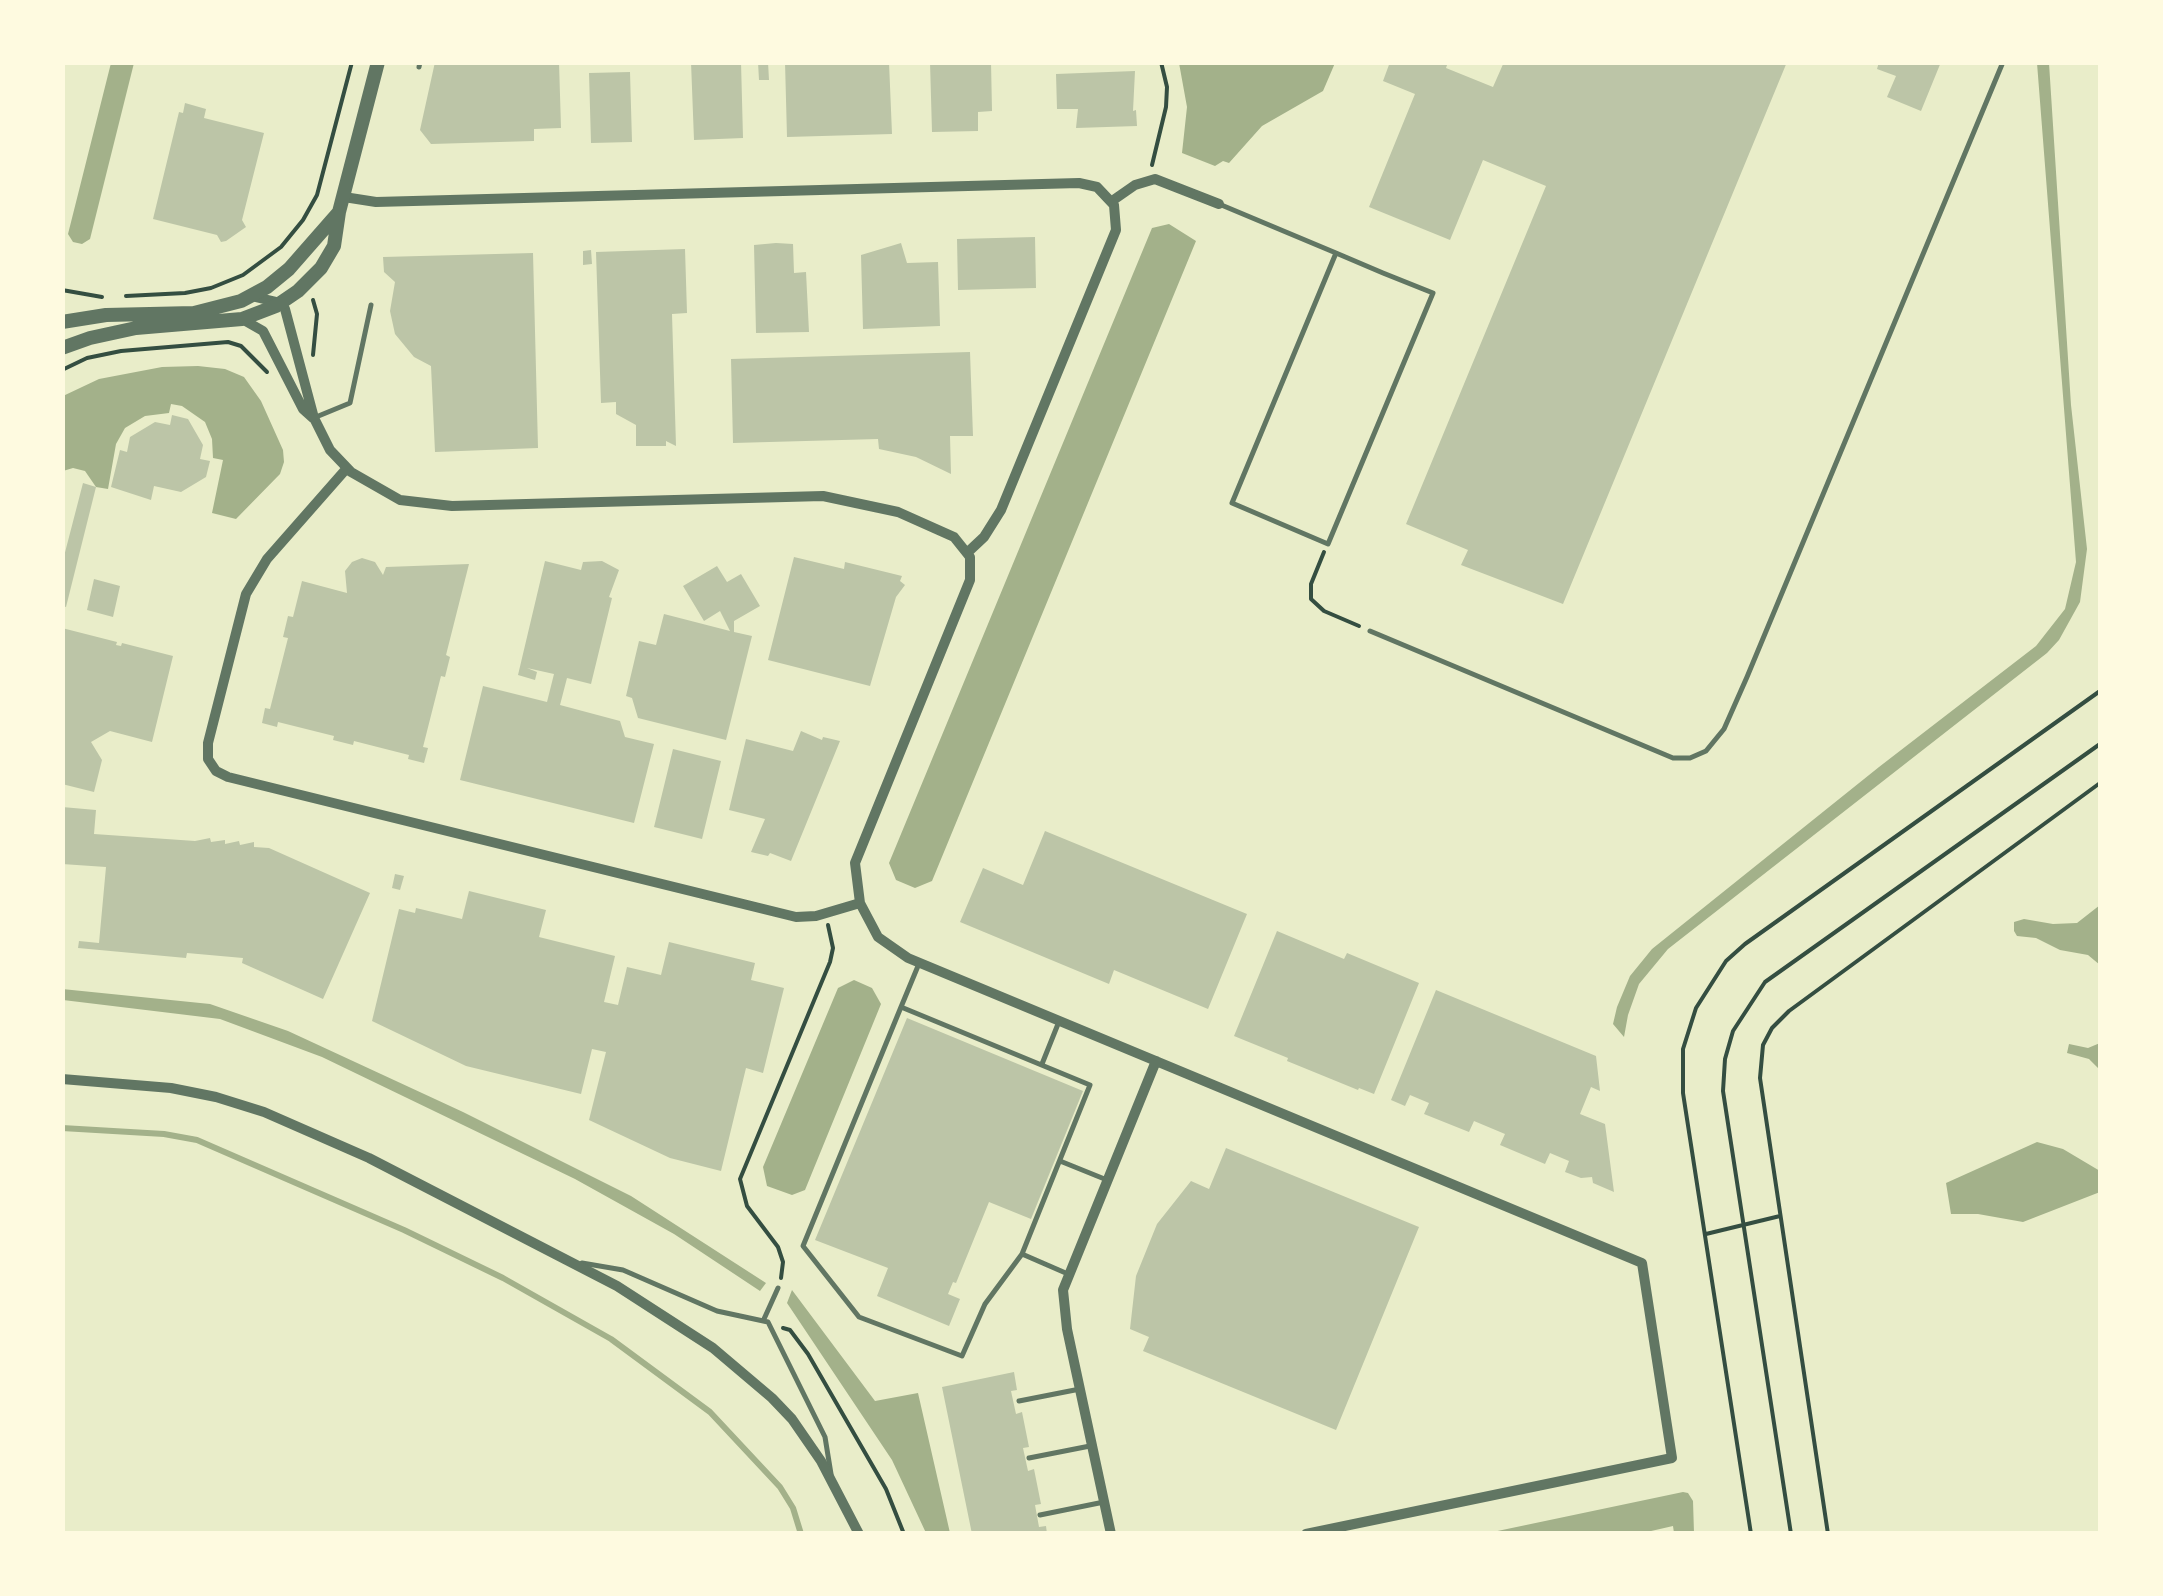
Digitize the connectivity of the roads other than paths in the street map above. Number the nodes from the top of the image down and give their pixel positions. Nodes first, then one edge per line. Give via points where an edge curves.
1 (378, 62) edge
2 (2003, 62) edge
3 (1112, 200) junction
4 (1219, 204) joint
5 (342, 205) junction
6 (1336, 253) junction
7 (252, 296) junction
8 (281, 303) junction
9 (371, 305) dead end
10 (242, 319) junction
11 (62, 322) edge
12 (62, 348) edge
13 (314, 418) junction
14 (347, 468) junction
15 (968, 552) junction
16 (1370, 630) road end
17 (860, 902) junction
18 (920, 963) junction
19 (901, 1007) junction
20 (1060, 1021) junction
21 (1156, 1061) junction
22 (1041, 1065) junction
23 (62, 1080) edge
24 (1060, 1161) junction
25 (1107, 1180) junction
26 (1022, 1254) junction
27 (574, 1262) junction
28 (1068, 1274) junction
29 (778, 1288) road end
30 (764, 1319) junction
31 (1080, 1389) junction
32 (1019, 1401) dead end
33 (1092, 1446) junction
34 (1029, 1458) dead end
35 (832, 1479) junction
36 (1104, 1502) junction
37 (1040, 1515) dead end
38 (859, 1534) edge
39 (1110, 1534) edge
40 (1306, 1534) edge

1 - 5 street
2 - 16 lane via 1748,677 1706,751 1673,758
3 - 4 street via 1159,180
3 - 5 street via 1097,187 1079,184
3 - 15 street via 1116,230 997,517
4 - 6 lane
5 - 7 street via 289,270
5 - 8 street via 331,252
6 - 6 lane via 1432,293 1328,544 1232,503
7 - 8 street
7 - 11 street via 194,313
8 - 10 street
8 - 13 street
9 - 13 lane via 350,403
10 - 12 street via 124,330
10 - 13 street via 264,332
13 - 14 street
14 - 15 street via 392,496 437,506 834,497 908,515 954,537
14 - 17 street via 267,559 246,594 208,742 216,771 788,916 805,918
15 - 17 street via 970,580 857,856
17 - 18 street via 884,944
18 - 19 lane
18 - 20 street
19 - 22 lane
19 - 26 lane via 803,1246 859,1317 962,1356 986,1304
20 - 21 street
20 - 22 lane
21 - 25 street
21 - 40 street via 1642,1262 1672,1458
22 - 24 lane via 1090,1086
23 - 27 street via 171,1088 264,1112
24 - 25 lane
24 - 26 lane
25 - 28 street
26 - 28 lane
27 - 30 lane via 613,1267 717,1311
27 - 35 street via 753,1379 792,1418
28 - 31 street via 1063,1301
29 - 30 lane
30 - 35 lane via 825,1437
31 - 32 lane
31 - 33 street
33 - 34 lane
33 - 36 street
35 - 38 street
36 - 37 lane
36 - 39 street

